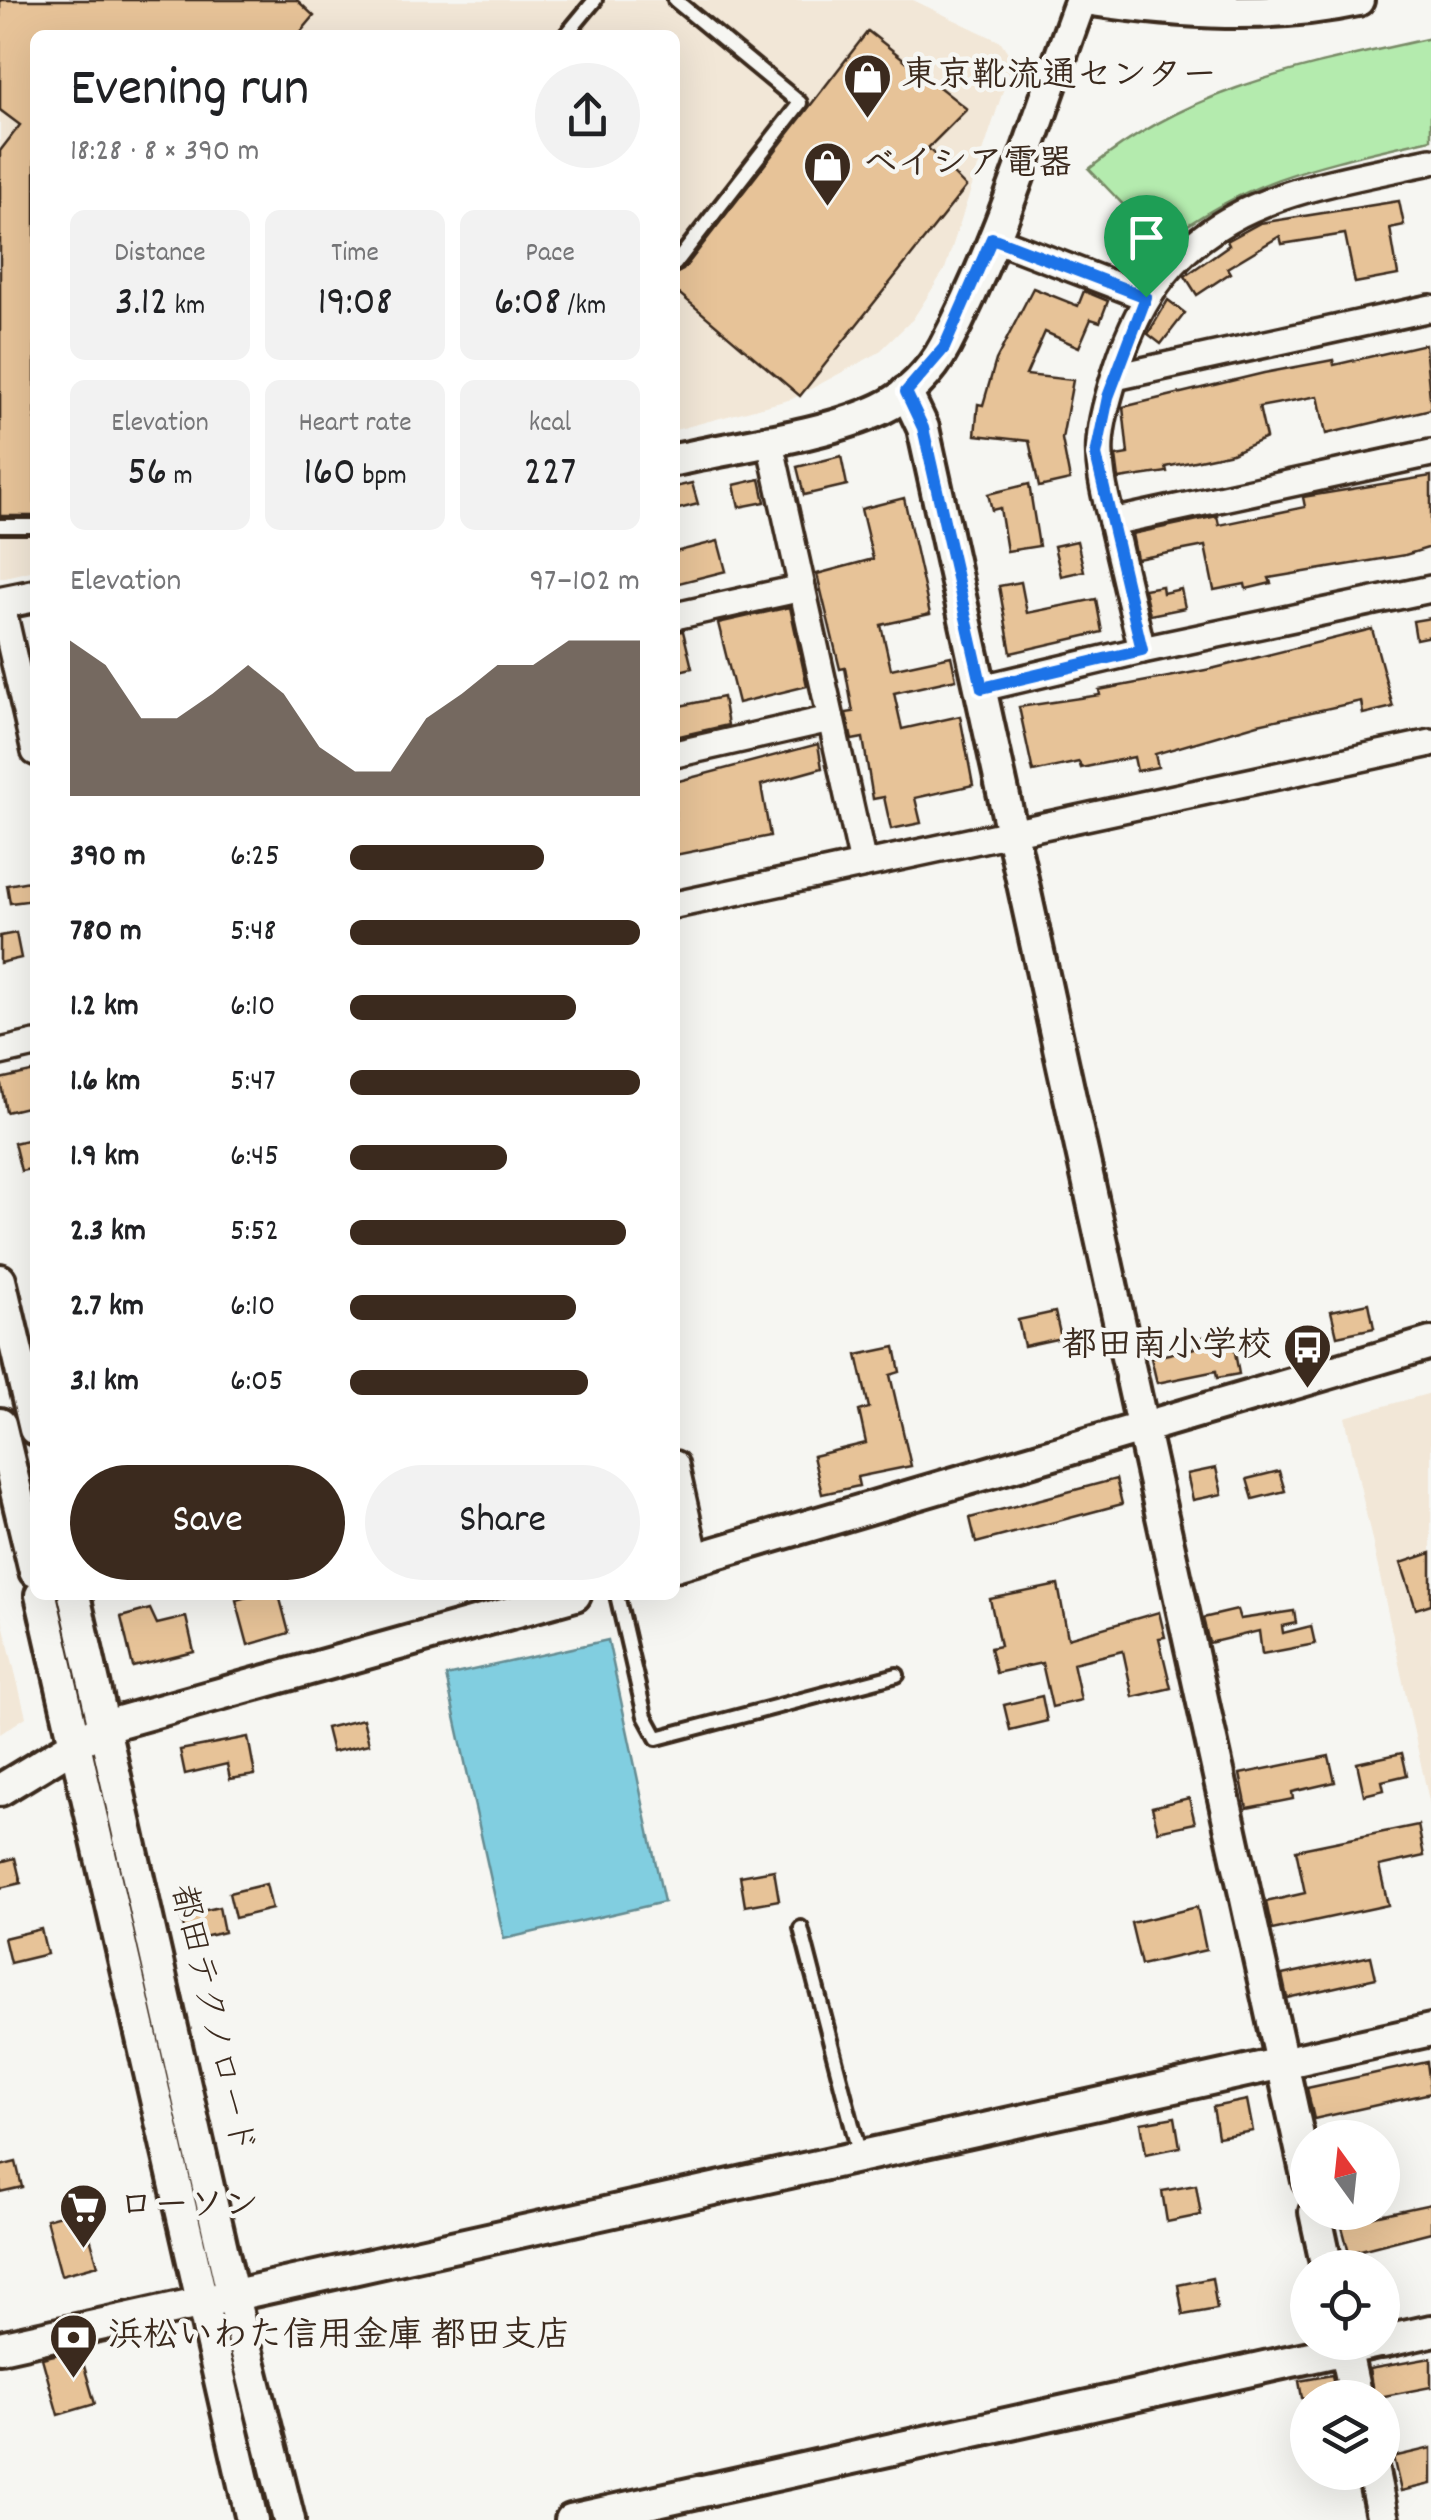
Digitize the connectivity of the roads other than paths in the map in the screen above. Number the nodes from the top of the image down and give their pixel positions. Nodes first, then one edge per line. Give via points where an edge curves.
1 (595, 0) edge
2 (674, 0) edge
3 (1081, 0) edge
4 (1092, 0) edge
5 (1358, 0) edge
6 (570, 30) edge
7 (1431, 161) edge
8 (992, 238) junction
9 (680, 258) edge
10 (1146, 297) junction
11 (1431, 308) edge
12 (1115, 376) junction
13 (906, 392) junction
14 (769, 438) junction
15 (1431, 453) edge
16 (680, 459) edge
17 (1112, 522) junction
18 (0, 526) edge
19 (30, 526) edge
20 (802, 588) junction
21 (1431, 589) edge
22 (30, 597) edge
23 (0, 602) edge
24 (680, 615) edge
25 (1142, 650) junction
26 (982, 688) junction
27 (830, 720) junction
28 (30, 731) edge
29 (1431, 743) edge
30 (680, 753) edge
31 (1014, 829) junction
32 (864, 864) junction
33 (680, 903) edge
34 (30, 1045) edge
35 (0, 1052) edge
36 (0, 1280) edge
37 (1431, 1344) edge
38 (30, 1408) edge
39 (0, 1424) edge
40 (1142, 1428) junction
41 (680, 1509) edge
42 (30, 1550) edge
43 (686, 1562) edge
44 (42, 1600) edge
45 (75, 1600) edge
46 (557, 1600) edge
47 (618, 1600) edge
48 (898, 1676) dead end
49 (105, 1726) junction
50 (76, 1745) junction
51 (0, 1790) edge
52 (801, 1928) dead end
53 (1431, 2030) edge
54 (1281, 2064) junction
55 (1294, 2120) edge
56 (860, 2156) junction
57 (232, 2293) junction
58 (202, 2300) junction
59 (1431, 2331) edge
60 (1400, 2338) edge
61 (0, 2347) edge
62 (1290, 2358) edge
63 (1376, 2490) edge
64 (252, 2520) edge
65 (289, 2520) edge
66 (571, 2520) edge
67 (1383, 2520) edge

1 - 6 lane
2 - 9 lane via 800,104
3 - 8 street
4 - 5 street via 1255,14
7 - 10 street via 1300,189 1246,210 1176,259
8 - 10 street
8 - 13 street via 944,348
10 - 12 street
11 - 12 street
12 - 17 street via 1096,455
13 - 14 street via 855,419
13 - 26 street via 923,428
14 - 16 street
14 - 20 street
15 - 17 street
17 - 25 street
18 - 19 lane
20 - 24 street
20 - 27 street
21 - 25 street
22 - 23 street
23 - 28 street
25 - 26 street
26 - 31 street
27 - 30 street
27 - 32 street
29 - 31 street
31 - 32 street
31 - 40 street
32 - 33 street
34 - 35 street
36 - 38 street
37 - 40 street
39 - 42 street
40 - 43 street
40 - 54 street
41 - 43 street
44 - 50 street, 都田テクノロード
45 - 49 street, 都田テクノロード
46 - 49 street
47 - 48 lane via 644,1716 657,1738
49 - 50 street
49 - 57 street, 都田テクノロード
50 - 51 street
50 - 58 street, 都田テクノロード
52 - 56 lane
53 - 54 street
54 - 55 street
54 - 56 street
56 - 57 street
57 - 58 street
57 - 65 street, 都田テクノロード
58 - 61 street
58 - 64 street, 都田テクノロード
59 - 60 street
62 - 66 street
63 - 67 street

